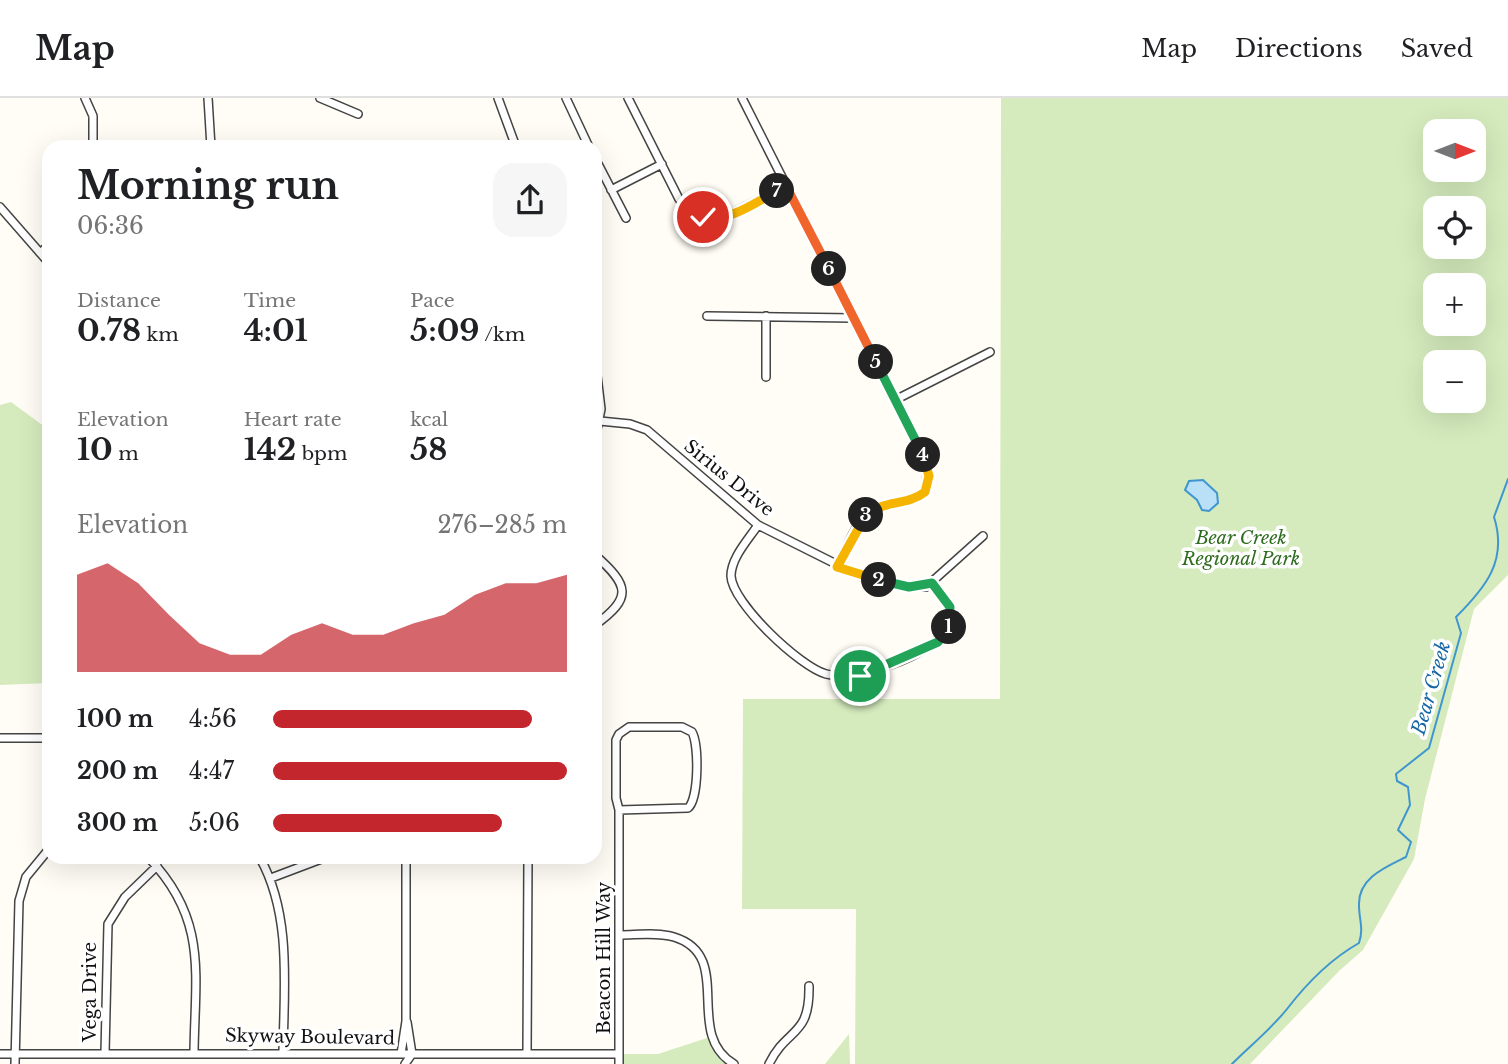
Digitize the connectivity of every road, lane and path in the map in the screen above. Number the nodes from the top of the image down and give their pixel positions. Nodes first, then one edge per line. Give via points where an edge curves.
1 (85, 98) edge
2 (208, 98) edge
3 (320, 98) edge
4 (498, 98) edge
5 (566, 98) edge
6 (628, 98) edge
7 (742, 98) edge
8 (358, 114) dead end
9 (93, 140) edge
10 (211, 140) edge
11 (513, 140) edge
12 (586, 140) edge
13 (662, 164) junction
14 (602, 172) edge
15 (786, 186) junction
16 (611, 190) junction
17 (0, 207) edge
18 (626, 218) dead end
19 (40, 253) edge
20 (707, 316) dead end
21 (766, 316) junction
22 (853, 318) junction
23 (990, 352) dead end
24 (766, 377) dead end
25 (895, 400) junction
26 (602, 421) edge
27 (758, 525) junction
28 (983, 537) dead end
29 (602, 561) edge
30 (837, 567) junction
31 (932, 583) junction
32 (602, 619) edge
33 (0, 737) edge
34 (42, 738) edge
35 (619, 810) junction
36 (42, 858) edge
37 (263, 864) edge
38 (308, 864) edge
39 (406, 864) edge
40 (528, 864) edge
41 (157, 866) joint
42 (271, 878) junction
43 (620, 935) junction
44 (809, 986) dead end
45 (407, 1021) junction
46 (194, 1052) junction
47 (283, 1052) junction
48 (105, 1053) junction
49 (0, 1054) edge
50 (15, 1054) junction
51 (401, 1054) junction
52 (412, 1054) junction
53 (527, 1054) junction
54 (619, 1054) junction
55 (15, 1064) edge
56 (405, 1064) edge
57 (619, 1064) edge
58 (734, 1064) edge
59 (769, 1064) edge

1 - 9 street via 93,116
2 - 10 street
3 - 8 street
4 - 11 street
5 - 12 street
6 - 13 street
7 - 15 street
13 - 15 street via 680,199 694,214 712,219 734,214
13 - 16 street
14 - 16 street
15 - 22 street
16 - 18 street
17 - 19 street
20 - 21 street
21 - 22 street
21 - 24 street
22 - 25 street
23 - 25 street
25 - 30 street via 928,466 928,484 918,497 866,514
26 - 27 street, Sirius Drive via 648,430
27 - 30 street, Sirius Drive
27 - 31 street via 732,566 733,588 776,639 824,674 866,674 938,642 951,615
28 - 31 street
29 - 32 street via 614,572 623,592 619,606
30 - 31 street, Sirius Drive via 909,587
33 - 34 street
35 - 35 street, Beacon Hill Way via 619,734 629,727 682,727 692,732 692,806 683,810
35 - 43 street, Beacon Hill Way
36 - 50 street via 26,877 19,901
37 - 42 street
38 - 42 street
39 - 45 street
40 - 53 street
41 - 46 street via 181,899 192,932
41 - 48 street, Vega Drive via 125,897 108,924
42 - 47 street via 282,937
43 - 54 street, Beacon Hill Way
43 - 58 street via 667,936 695,949 708,975 710,1037 720,1054
44 - 59 street via 803,1026
45 - 51 street
45 - 52 street
46 - 47 street, Skyway Boulevard
46 - 48 street, Skyway Boulevard
47 - 51 street, Skyway Boulevard
48 - 50 street, Skyway Boulevard
49 - 50 street, Skyway Boulevard
50 - 55 street
51 - 52 street, Skyway Boulevard
52 - 53 street, Skyway Boulevard
52 - 56 street
53 - 54 street, Skyway Boulevard
54 - 57 street, Beacon Hill Way

